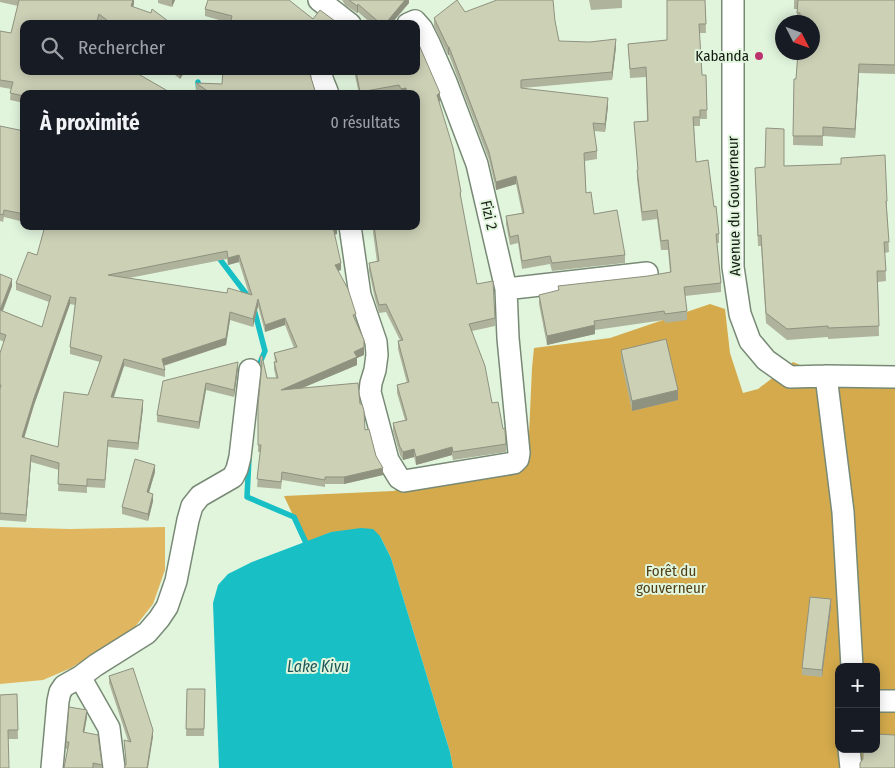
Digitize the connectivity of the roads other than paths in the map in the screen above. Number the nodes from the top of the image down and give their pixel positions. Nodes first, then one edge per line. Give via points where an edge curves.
1 (319, 0) edge
2 (733, 0) edge
3 (345, 20) edge
4 (420, 27) edge
5 (321, 75) edge
6 (327, 90) edge
7 (351, 230) edge
8 (647, 273) dead end
9 (506, 289) junction
10 (250, 370) dead end
11 (826, 376) junction
12 (895, 377) edge
13 (852, 663) edge
14 (80, 677) junction
15 (880, 701) edge
16 (895, 701) edge
17 (850, 753) edge
18 (52, 768) edge
19 (114, 768) edge
20 (851, 768) edge

1 - 3 street
2 - 11 street, Avenue du Gouverneur via 733,267 740,314 750,341 766,360 790,377
4 - 9 street, Fizi 2 via 446,82 474,155
5 - 6 street
7 - 9 street via 360,295 376,342 377,355 370,392 388,460 404,481 514,463 518,459
8 - 9 street
10 - 14 street via 237,469 233,477 200,496 192,506 167,607 147,633
11 - 12 street, Avenue du Gouverneur
11 - 13 street via 843,512
14 - 18 street via 60,692
14 - 19 street via 109,728
15 - 16 street
17 - 20 street

